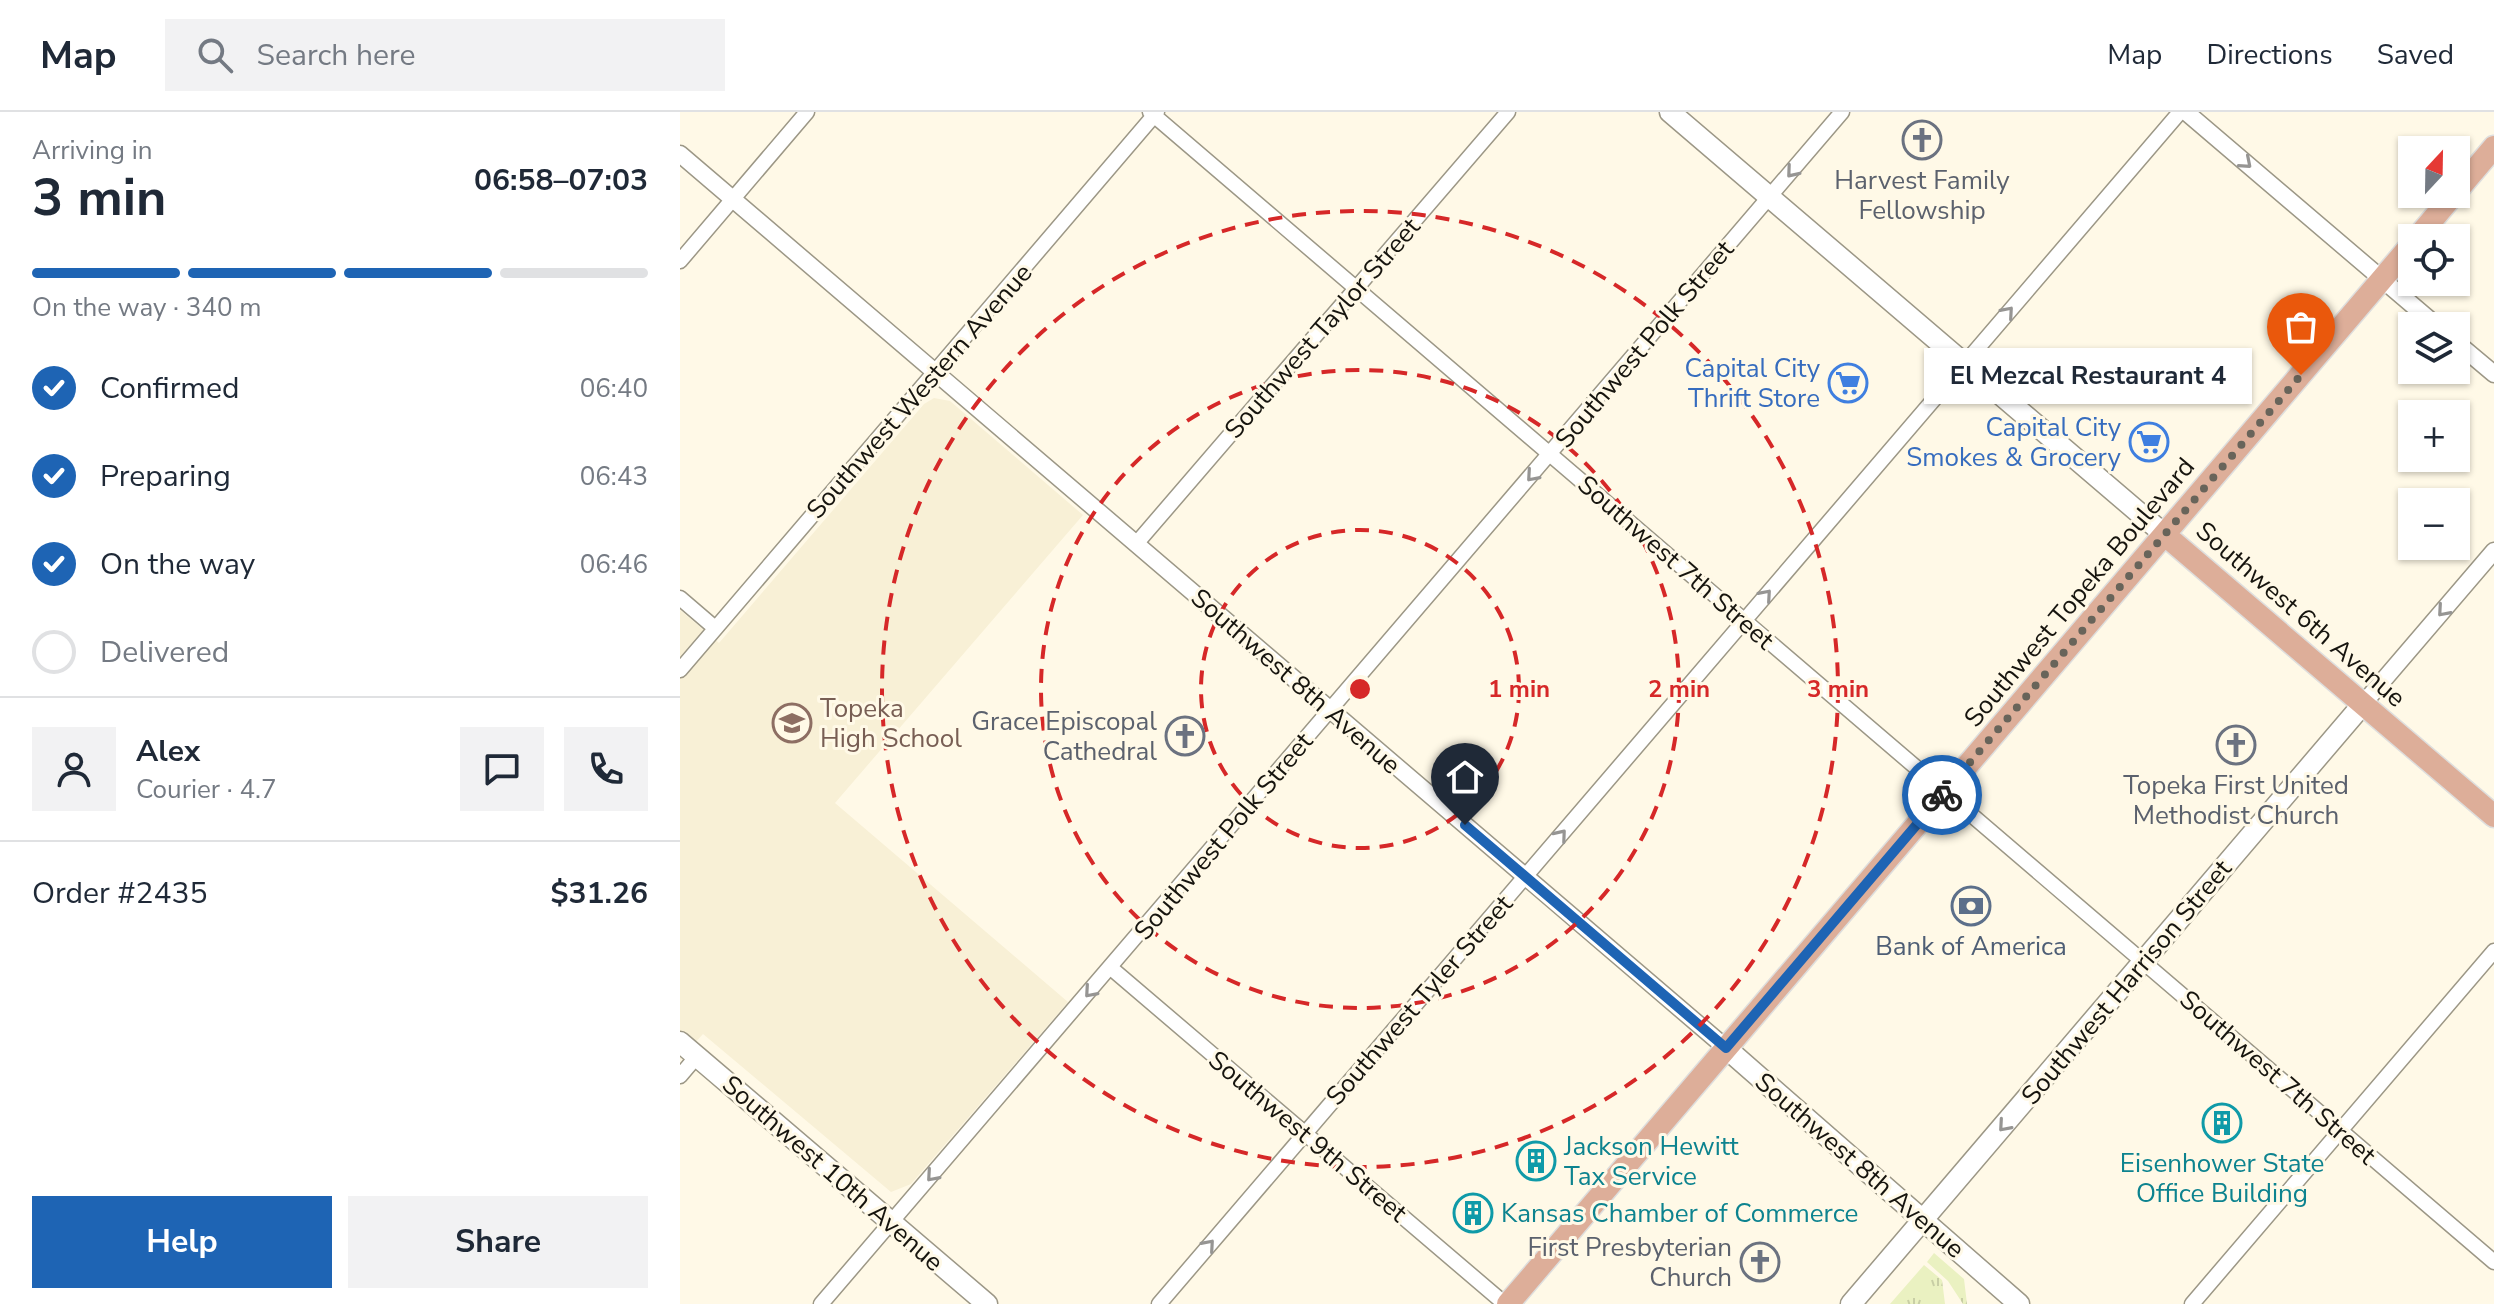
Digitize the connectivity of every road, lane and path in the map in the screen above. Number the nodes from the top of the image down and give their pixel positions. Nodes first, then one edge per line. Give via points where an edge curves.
1 (807, 112) edge
2 (1508, 112) edge
3 (1670, 112) edge
4 (1842, 112) edge
5 (2180, 112) edge
6 (2186, 112) edge
7 (1154, 113) edge
8 (2494, 147) edge
9 (680, 154) edge
10 (2470, 175) edge
11 (1770, 197) junction
12 (733, 199) junction
13 (2442, 208) edge
14 (2429, 224) edge
15 (2398, 260) edge
16 (680, 261) edge
17 (2382, 279) junction
18 (1357, 289) junction
19 (2421, 312) edge
20 (2470, 354) edge
21 (1964, 363) junction
22 (935, 372) junction
23 (2494, 374) edge
24 (1550, 455) junction
25 (2165, 535) junction
26 (1136, 544) junction
27 (2494, 551) edge
28 (680, 598) edge
29 (1744, 620) junction
30 (715, 628) junction
31 (680, 670) edge
32 (2363, 704) junction
33 (1331, 710) junction
34 (1945, 792) junction
35 (2494, 816) edge
36 (1525, 876) junction
37 (2494, 951) edge
38 (2143, 962) junction
39 (1111, 968) junction
40 (680, 1042) edge
41 (1726, 1048) junction
42 (697, 1056) junction
43 (680, 1076) edge
44 (2341, 1131) junction
45 (1304, 1134) junction
46 (1923, 1220) junction
47 (891, 1222) junction
48 (2494, 1262) edge
49 (821, 1304) edge
50 (987, 1304) edge
51 (1159, 1304) edge
52 (1507, 1304) edge
53 (1851, 1304) edge
54 (2019, 1304) edge
55 (2192, 1304) edge

1 - 12 street
2 - 18 street, Southwest Taylor Street
3 - 11 main road, Southwest 6th Avenue
4 -> 11 street, Southwest Polk Street
21 -> 5 street, Southwest Tyler Street
6 -> 17 street
7 - 18 street, Southwest 7th Street
7 - 22 street, Southwest Western Avenue
8 - 10 main road
9 - 12 street, Southwest 8th Avenue
11 - 21 main road, Southwest 6th Avenue
11 - 24 street, Southwest Polk Street
12 - 16 street
12 - 22 street, Southwest 8th Avenue
13 - 14 main road
15 - 17 main road, Southwest Topeka Boulevard
17 - 19 street
17 - 25 main road, Southwest Topeka Boulevard
18 - 24 street, Southwest 7th Street
18 - 26 street, Southwest Taylor Street
20 - 23 street
21 - 25 main road, Southwest 6th Avenue
29 -> 21 street, Southwest Tyler Street
22 - 26 street, Southwest 8th Avenue
22 - 30 street, Southwest Western Avenue
24 - 29 street, Southwest 7th Street
24 -> 33 street, Southwest Polk Street
25 - 32 main road, Southwest 6th Avenue
25 - 34 main road, Southwest Topeka Boulevard
26 - 33 street, Southwest 8th Avenue
27 -> 32 street, Southwest Harrison Street
28 - 30 street
29 - 34 street, Southwest 7th Street
36 -> 29 street, Southwest Tyler Street
30 - 31 street, Southwest Western Avenue
32 - 35 main road, Southwest 6th Avenue
32 - 38 main road, Southwest Harrison Street
33 - 36 street, Southwest 8th Avenue
33 - 39 street, Southwest Polk Street
34 - 38 street, Southwest 7th Street
34 - 41 main road, Southwest Topeka Boulevard
36 - 41 street, Southwest 8th Avenue
36 - 45 street, Southwest Tyler Street
37 - 44 street
38 - 44 street, Southwest 7th Street
38 -> 46 main road, Southwest Harrison Street
39 - 45 street, Southwest 9th Street
39 -> 47 street, Southwest Polk Street
40 - 42 main road, Southwest 10th Avenue
41 - 46 main road, Southwest 8th Avenue
41 - 52 main road, Southwest Topeka Boulevard
42 - 43 street
42 - 47 main road, Southwest 10th Avenue
44 - 48 street, Southwest 7th Street
44 - 55 street
51 -> 45 street, Southwest Tyler Street
45 - 52 street, Southwest 9th Street
46 - 53 main road, Southwest Harrison Street
46 - 54 main road, Southwest 8th Avenue
47 - 49 street, Southwest Polk Street
47 - 50 main road, Southwest 10th Avenue

